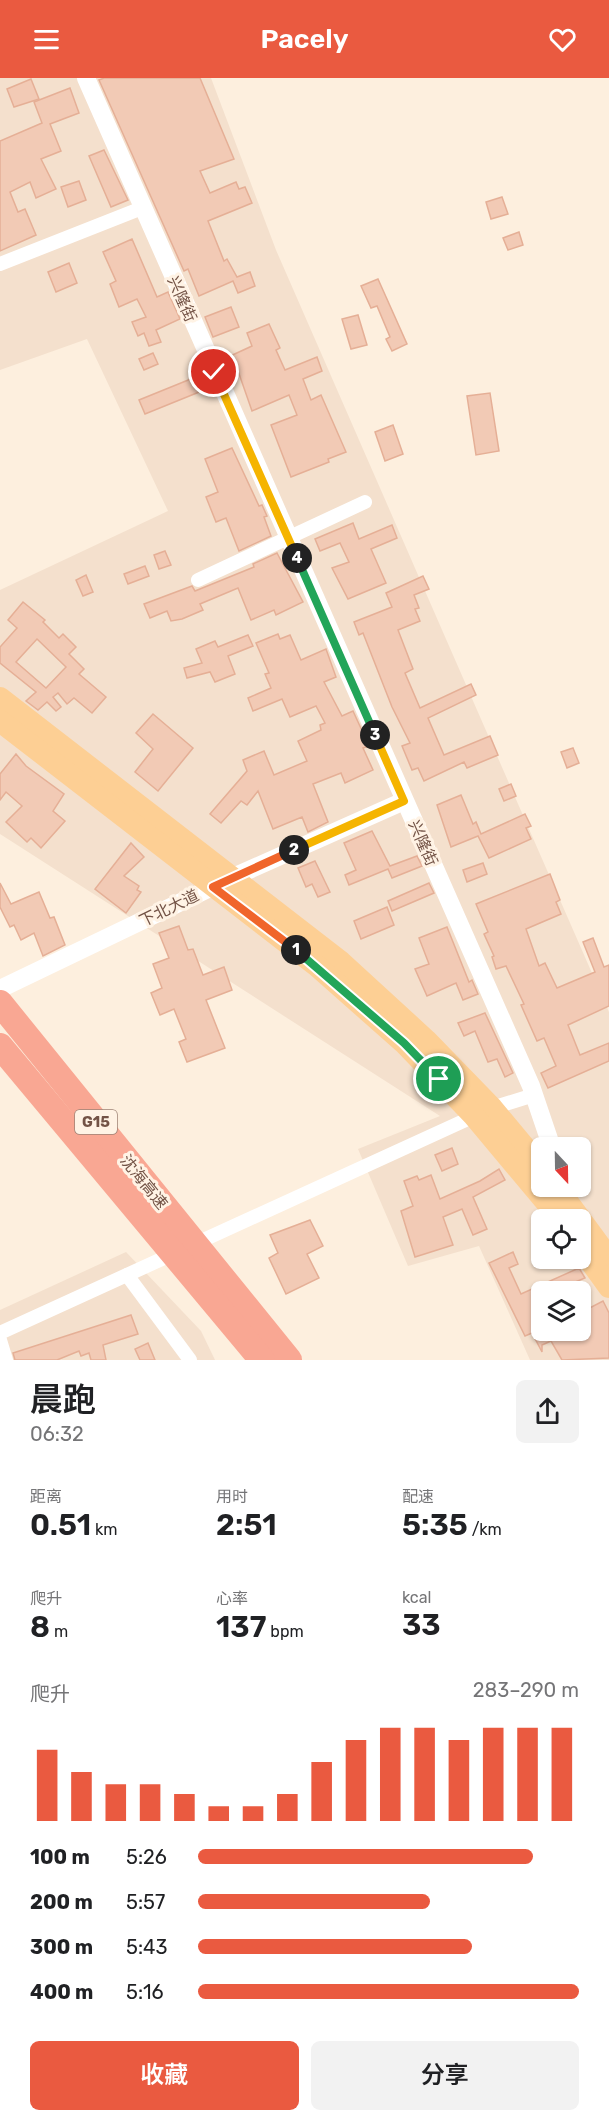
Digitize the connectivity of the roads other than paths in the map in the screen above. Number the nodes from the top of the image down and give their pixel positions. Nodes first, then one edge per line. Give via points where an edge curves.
1 (86, 78) edge
2 (142, 208) junction
3 (0, 264) edge
4 (365, 502) dead end
5 (287, 537) junction
6 (198, 580) dead end
7 (0, 698) edge
8 (0, 722) edge
9 (404, 801) junction
10 (222, 883) junction
11 (0, 989) edge
12 (0, 1003) edge
13 (0, 1046) edge
14 (534, 1095) junction
15 (483, 1112) junction
16 (548, 1137) edge
17 (531, 1158) edge
18 (567, 1204) edge
19 (161, 1221) junction
20 (609, 1258) edge
21 (591, 1262) edge
22 (127, 1275) junction
23 (214, 1284) junction
24 (609, 1287) edge
25 (0, 1333) edge
26 (0, 1340) edge
27 (6, 1360) edge
28 (190, 1360) edge
29 (262, 1360) edge
30 (289, 1360) edge

1 - 2 street, 兴隆街
2 - 3 street
2 - 5 street, 兴隆街
4 - 5 street
5 - 6 street
5 - 9 street, 兴隆街
7 - 10 main road
8 - 10 main road
9 - 10 street, 下北大道
9 - 14 street, 兴隆街
10 - 11 street, 下北大道
10 - 15 main road via 341,962 426,1040
12 - 19 highway, 沈海高速 / G15
13 - 19 highway, 沈海高速 / G15
14 - 15 street
14 - 16 street, 兴隆街
15 - 17 main road
15 - 18 main road
15 - 22 street
18 - 20 main road
19 - 23 highway, 沈海高速 / G15
21 - 24 main road
22 - 25 street
22 - 28 street
23 - 29 highway, 沈海高速 / G15
23 - 30 highway, 沈海高速 / G15
26 - 27 street

